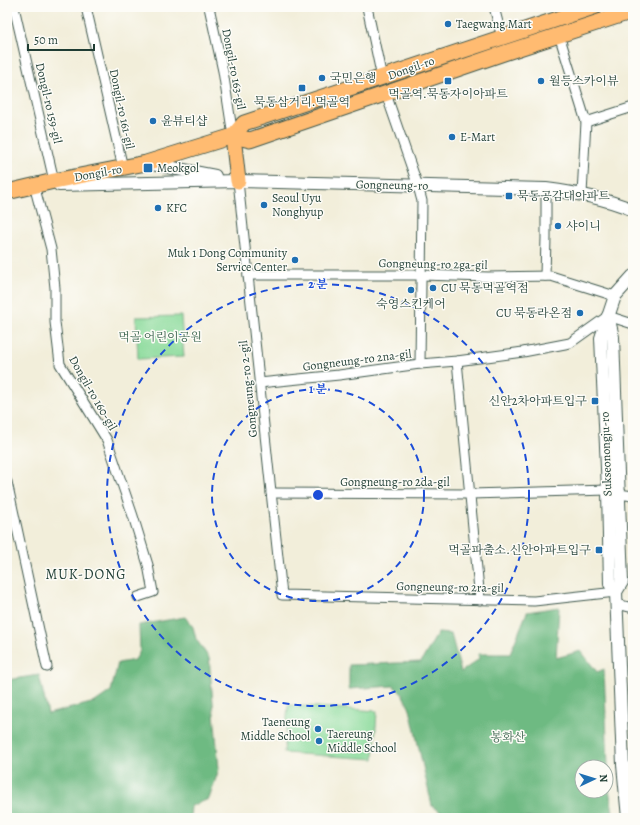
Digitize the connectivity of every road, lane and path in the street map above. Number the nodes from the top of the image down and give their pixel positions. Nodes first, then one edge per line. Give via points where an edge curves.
1 (14, 7) edge
2 (86, 7) edge
3 (209, 7) edge
4 (367, 7) edge
5 (494, 7) edge
6 (594, 7) edge
7 (633, 11) edge
8 (570, 15) junction
9 (575, 30) junction
10 (509, 35) junction
11 (558, 35) junction
12 (520, 48) junction
13 (382, 78) junction
14 (386, 94) junction
15 (633, 106) edge
16 (274, 114) junction
17 (586, 122) junction
18 (279, 130) junction
19 (233, 136) junction
20 (146, 163) junction
21 (123, 168) junction
22 (54, 180) junction
23 (238, 181) junction
24 (34, 185) junction
25 (418, 186) junction
26 (546, 189) junction
27 (7, 192) edge
28 (582, 194) junction
29 (633, 210) edge
30 (421, 275) junction
31 (248, 276) junction
32 (545, 276) junction
33 (633, 276) edge
34 (615, 296) junction
35 (608, 316) junction
36 (633, 324) edge
37 (457, 361) junction
38 (420, 364) junction
39 (259, 383) junction
40 (7, 482) edge
41 (608, 490) junction
42 (271, 493) junction
43 (470, 494) junction
44 (619, 494) junction
45 (633, 496) edge
46 (282, 595) joint
47 (138, 597) dead end
48 (616, 598) junction
49 (480, 600) junction
50 (633, 608) edge
51 (47, 667) dead end
52 (628, 818) edge

1 - 22 street, Dongil-ro 159-gil
2 - 21 street, Dongil-ro 161-gil
3 - 19 street, Dongil-ro 163-gil via 223,71
4 - 13 street
5 - 10 street
6 - 8 main road, Dongil-ro
7 - 9 main road, Dongil-ro
8 - 9 main road via 559,23 559,27 561,30
8 - 10 main road, Dongil-ro
9 - 11 main road, Dongil-ro
10 - 12 main road via 531,36 531,40
10 - 13 main road, Dongil-ro
11 - 12 main road, Dongil-ro
11 - 17 street
12 - 14 main road, Dongil-ro
13 - 16 main road, Dongil-ro
14 - 18 main road, Dongil-ro
14 - 25 street, Dongil-ro
15 - 17 street
16 - 18 main road via 264,122 266,128
16 - 19 main road, Dongil-ro via 244,123
17 - 28 street
18 - 19 main road, Dongil-ro via 250,140
19 - 20 main road, Dongil-ro
19 - 23 main road
20 - 21 main road, Dongil-ro
20 - 23 street, Gongneung-ro
21 - 22 main road, Dongil-ro
22 - 24 main road, Dongil-ro
23 - 24 street, Gongneung-ro
23 - 25 street, Gongneung-ro
23 - 31 street, Gongneung-ro 2-gil
24 - 27 main road, Dongil-ro
24 - 47 street, Dongil-ro 160-gil via 51,249 60,364 107,440 122,481 148,565 153,592
25 - 26 street, Gongneung-ro
25 - 30 street, Dongil-ro via 422,201
26 - 28 street, Gongneung-ro
26 - 32 street
28 - 29 street, Gongneung-ro
30 - 31 street, Gongneung-ro 2ga-gil
30 - 32 street, Gongneung-ro 2ga-gil
30 - 38 street, Dongil-ro
31 - 39 street, Gongneung-ro 2-gil
32 - 34 street, Gongneung-ro 2ga-gil
33 - 34 street, Sukseonongju-ro
34 - 35 street, Sukseonongju-ro
35 - 36 street
35 - 37 street, Gongneung-ro 2na-gil via 570,343
35 - 41 street, Sukseonongju-ro via 601,338
35 - 44 street, Sukseonongju-ro via 613,337
37 - 38 street, Gongneung-ro 2na-gil
37 - 43 street
38 - 39 street, Gongneung-ro 2na-gil
39 - 42 street, Gongneung-ro 2-gil
40 - 51 street
41 - 43 street, Gongneung-ro 2da-gil
41 - 48 street, Sukseonongju-ro via 610,584
42 - 43 street, Gongneung-ro 2da-gil
42 - 46 street, Gongneung-ro 2-gil
43 - 49 street
44 - 45 street
44 - 48 street, Sukseonongju-ro via 622,582
46 - 49 street, Gongneung-ro 2ra-gil
48 - 49 street, Gongneung-ro 2ra-gil
48 - 50 street
48 - 52 street, Sukseonongju-ro via 623,765

